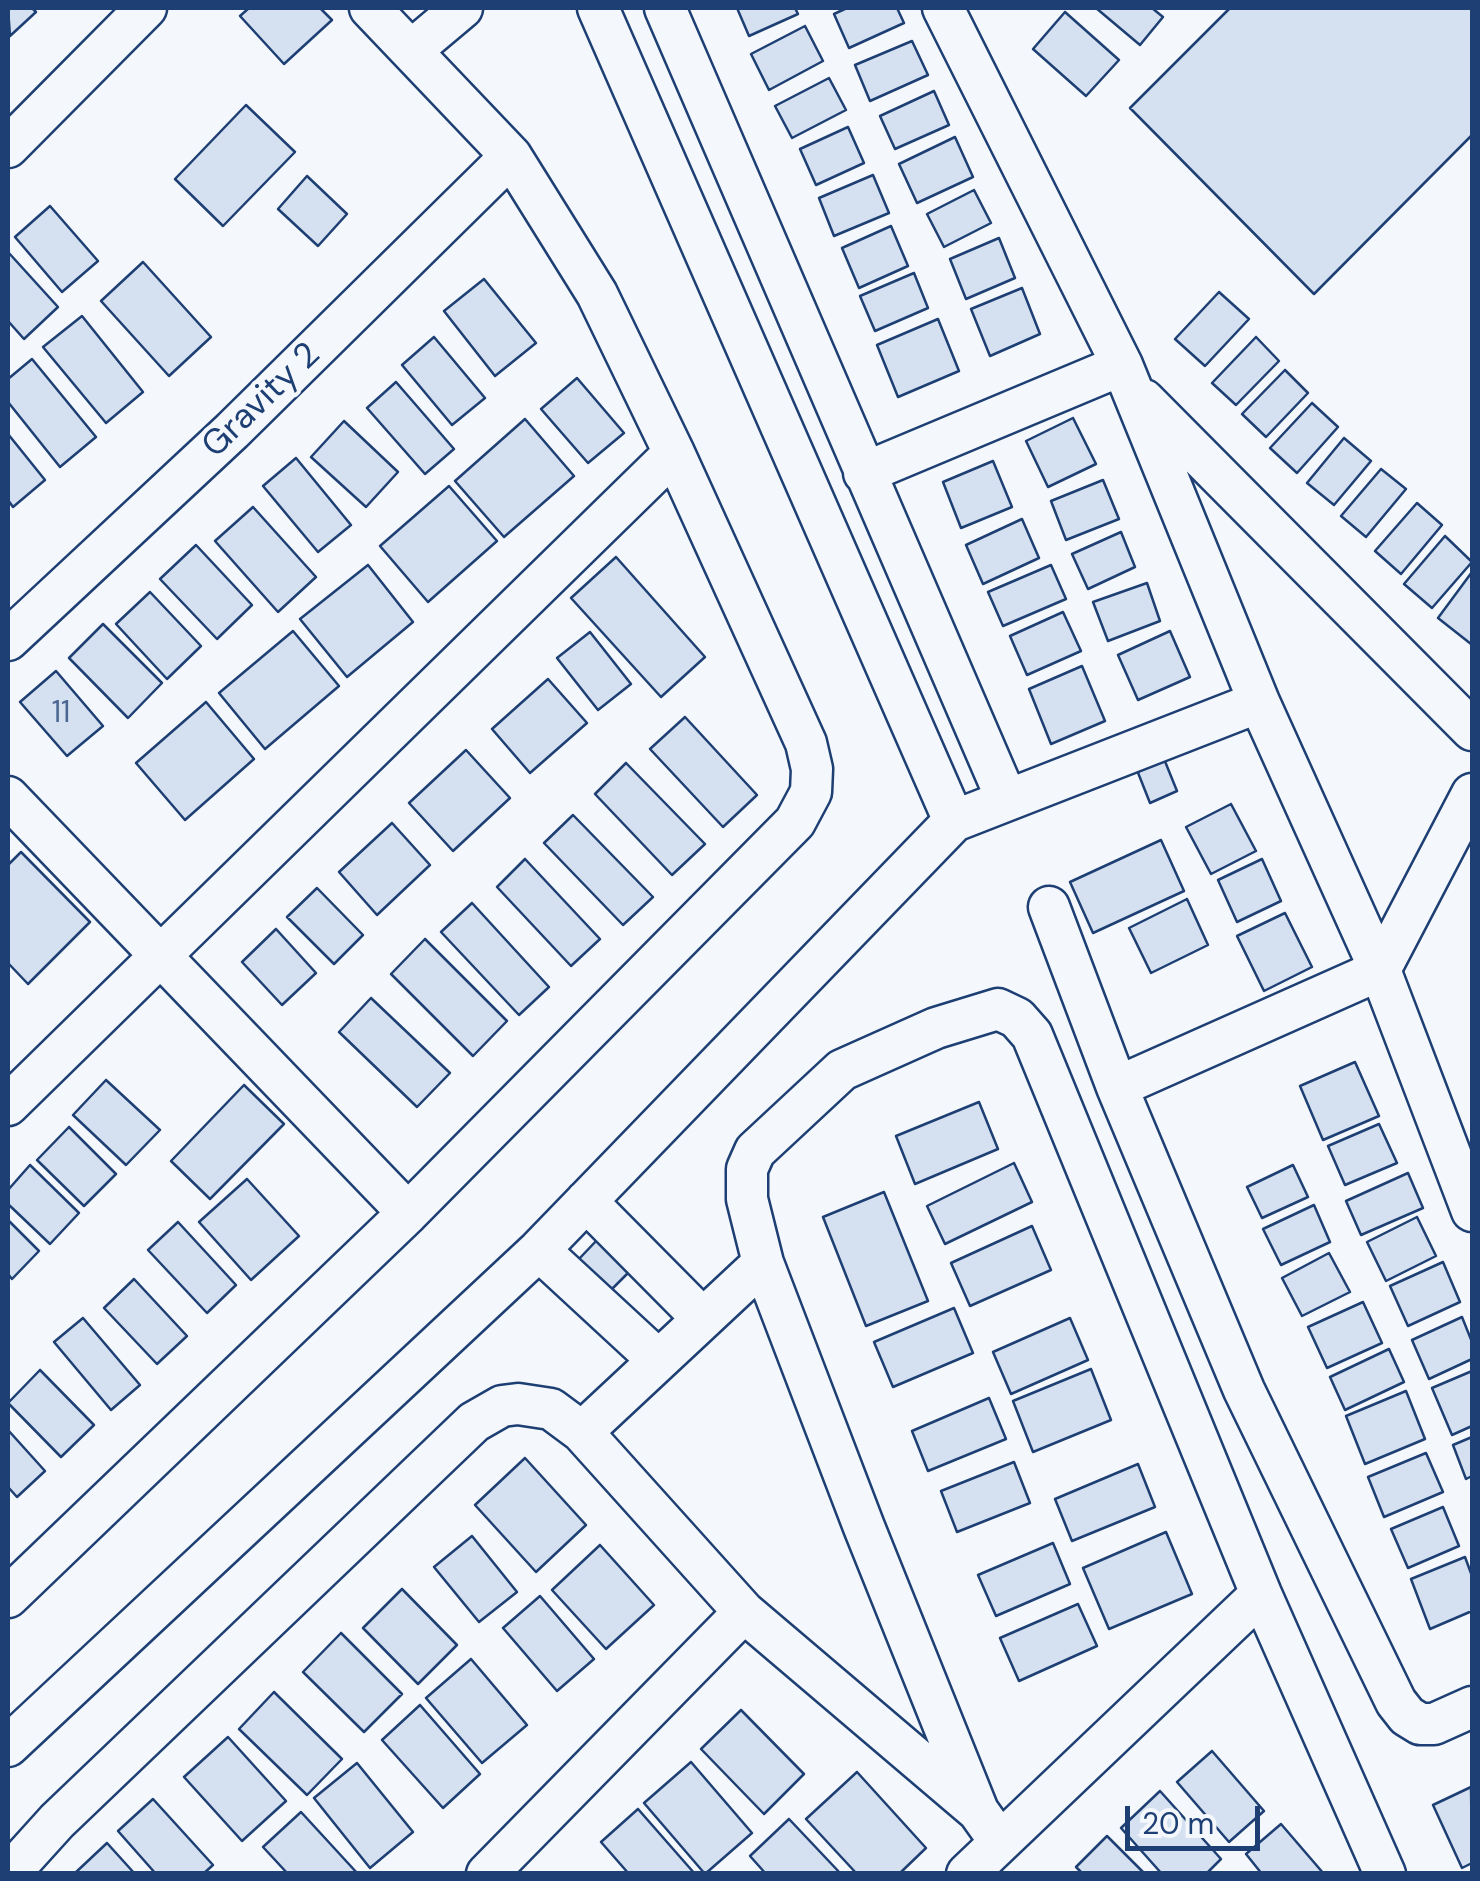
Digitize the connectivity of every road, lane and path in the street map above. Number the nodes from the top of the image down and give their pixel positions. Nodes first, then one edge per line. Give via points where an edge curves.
1 (146, 8) edge
2 (370, 8) edge
3 (462, 8) edge
4 (598, 8) edge
5 (665, 8) edge
6 (944, 8) edge
7 (412, 50) junction
8 (8, 146) edge
9 (511, 156) junction
10 (1126, 375) junction
11 (674, 452) junction
12 (864, 473) junction
13 (8, 640) edge
14 (1259, 702) junction
15 (1472, 730) edge
16 (1472, 794) edge
17 (8, 798) edge
18 (1007, 800) junction
19 (954, 821) junction
20 (1049, 907) dead end
21 (160, 955) junction
22 (1380, 970) junction
23 (1118, 1087) junction
24 (8, 1105) edge
25 (586, 1201) junction
26 (1472, 1211) edge
27 (408, 1212) junction
28 (538, 1250) junction
29 (763, 1264) junction
30 (703, 1319) junction
31 (658, 1360) junction
32 (582, 1432) junction
33 (1261, 1594) junction
34 (8, 1597) edge
35 (744, 1612) junction
36 (1472, 1707) edge
37 (8, 1746) edge
38 (989, 1826) junction
39 (9, 1874) edge
40 (487, 1874) edge
41 (967, 1874) edge
42 (1384, 1874) edge

1 - 8 street
2 - 7 street
3 - 7 street
4 - 19 street
5 - 12 street
6 - 10 street
7 - 9 street
9 - 11 street via 597,294
9 - 13 street, Gravity 2
10 - 12 street
10 - 14 street
10 - 15 street
11 - 21 street
11 - 27 street via 806,743 810,792 795,822
12 - 18 street
14 - 18 street
14 - 22 street
16 - 22 street
17 - 21 street
18 - 19 street
19 - 25 street
20 - 23 street
21 - 24 street
21 - 27 street
22 - 23 street
22 - 26 street
23 - 36 street via 1244,1390 1396,1702 1420,1724
25 - 28 street
25 - 30 street
27 - 34 street
28 - 31 street
28 - 37 street
29 - 30 street
29 - 33 street via 748,1200 747,1169 755,1151 842,1070 998,1009 1017,1018 1032,1036
29 - 38 street
30 - 31 street
31 - 32 street
32 - 35 street
32 - 39 street via 551,1408 518,1404 474,1422
33 - 38 street
33 - 42 street
35 - 38 street
35 - 40 street
38 - 41 street

